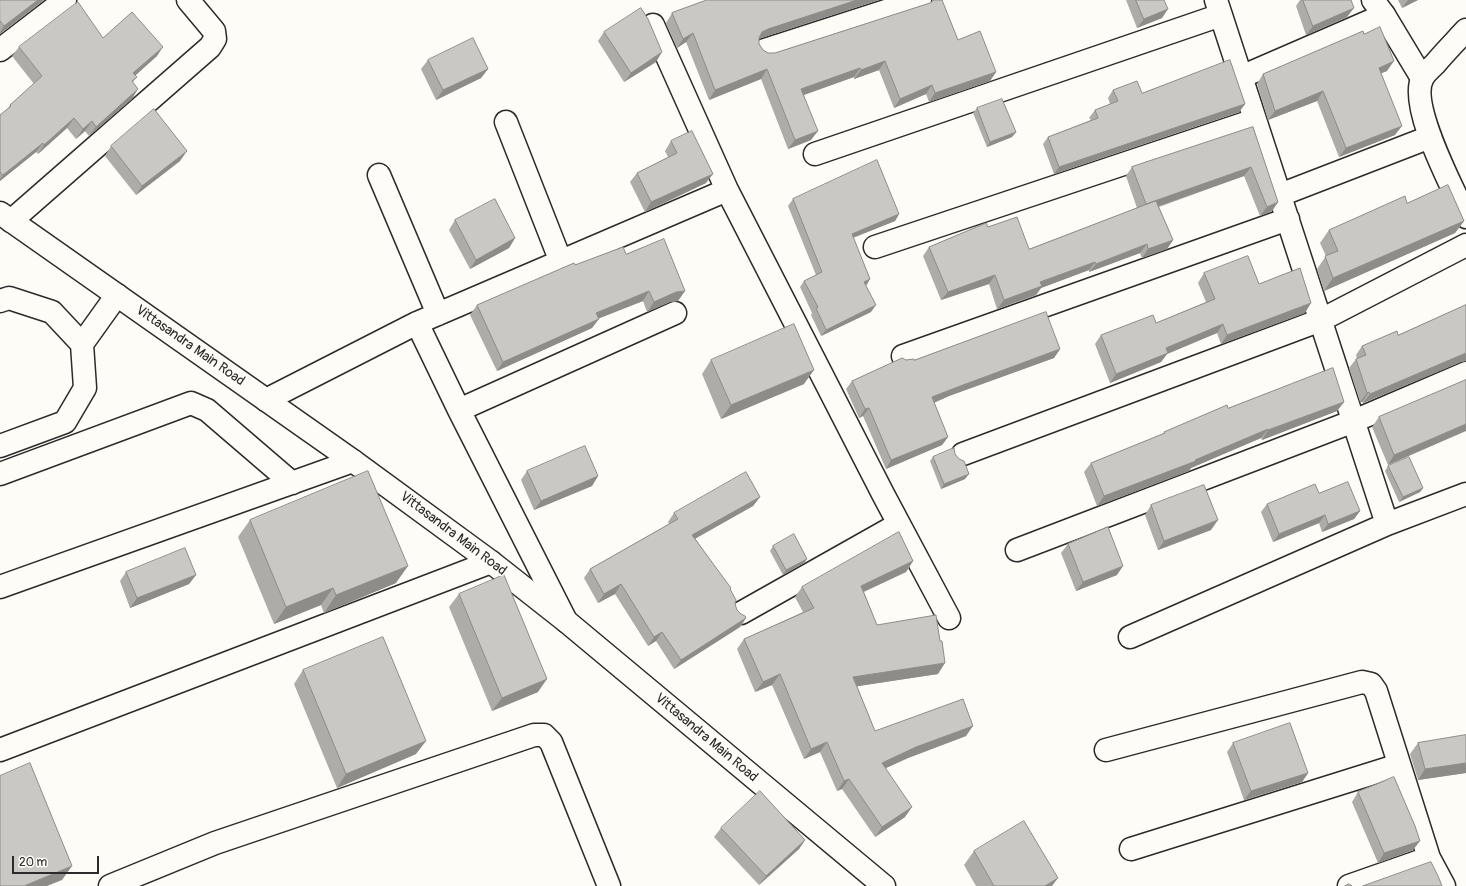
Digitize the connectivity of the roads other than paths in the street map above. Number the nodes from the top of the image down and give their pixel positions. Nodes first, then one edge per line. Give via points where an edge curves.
1 (64, 0) edge
2 (188, 0) edge
3 (920, 0) edge
4 (1218, 7) edge
5 (1378, 8) edge
6 (653, 25) dead end
7 (1466, 30) edge
8 (0, 50) edge
9 (765, 50) edge
10 (1241, 77) junction
11 (1422, 78) junction
12 (1255, 120) junction
13 (506, 122) dead end
14 (1430, 137) junction
15 (815, 154) dead end
16 (379, 175) dead end
17 (727, 190) junction
18 (1280, 196) junction
19 (6, 217) edge
20 (1466, 217) edge
21 (1288, 219) junction
22 (1466, 245) edge
23 (875, 247) dead end
24 (561, 262) junction
25 (117, 295) junction
26 (0, 301) edge
27 (675, 313) dead end
28 (438, 314) junction
29 (1321, 320) junction
30 (417, 323) junction
31 (82, 344) junction
32 (903, 356) dead end
33 (1466, 373) edge
34 (266, 400) junction
35 (458, 410) junction
36 (1354, 421) junction
37 (0, 446) edge
38 (963, 454) dead end
39 (353, 460) junction
40 (0, 474) edge
41 (292, 483) junction
42 (1466, 494) edge
43 (899, 524) junction
44 (1388, 524) junction
45 (1017, 550) dead end
46 (491, 562) junction
47 (0, 587) edge
48 (741, 613) edge
49 (949, 618) dead end
50 (566, 621) junction
51 (1130, 637) dead end
52 (0, 750) edge
53 (1106, 750) dead end
54 (1399, 765) junction
55 (1131, 849) dead end
56 (1429, 858) junction
57 (110, 886) edge
58 (609, 886) edge
59 (884, 886) edge
60 (1349, 886) edge
61 (1444, 886) edge

1 - 8 street
2 - 19 street via 214,30 215,39 210,47
3 - 9 street
4 - 10 street
4 - 15 street
5 - 10 street
5 - 11 street
6 - 17 street
7 - 11 street
10 - 12 street
11 - 14 street via 1420,103
12 - 18 street
12 - 23 street
13 - 24 street
14 - 18 street
14 - 20 street
16 - 28 street
17 - 24 street
17 - 43 street
18 - 21 street
19 - 25 street, Vittasandra Main Road
21 - 29 street
21 - 32 street
22 - 29 street
24 - 28 street
25 - 31 street
25 - 34 street, Vittasandra Main Road
26 - 31 street via 9,298 52,312
27 - 35 street
28 - 30 street
29 - 36 street
29 - 38 street
30 - 34 street
30 - 35 street
31 - 37 street via 85,388 65,422
33 - 36 street
34 - 39 street, Vittasandra Main Road
35 - 50 street
36 - 44 street
36 - 45 street
39 - 41 street
39 - 46 street, Vittasandra Main Road
40 - 41 street via 191,403 207,410
41 - 47 street
42 - 44 street
43 - 48 street
43 - 49 street
44 - 51 street
46 - 50 street, Vittasandra Main Road
46 - 52 street
50 - 59 street, Vittasandra Main Road
53 - 54 street via 1362,682 1371,684 1376,691
54 - 55 street
54 - 56 street
56 - 60 street
56 - 61 street
57 - 58 street via 215,843 534,735 544,735 552,742

